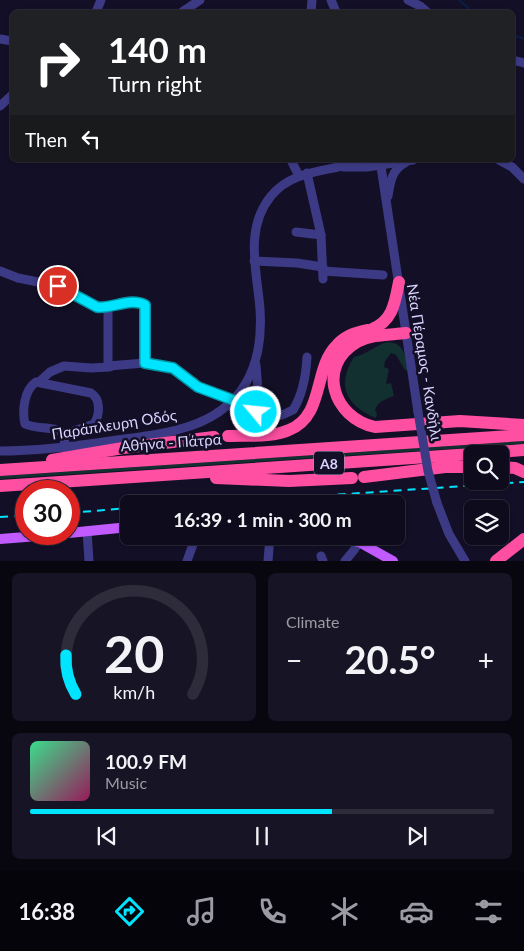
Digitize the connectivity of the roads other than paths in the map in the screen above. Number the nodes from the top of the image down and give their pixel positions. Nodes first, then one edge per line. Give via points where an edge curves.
1 (200, 0) edge
2 (408, 0) edge
3 (185, 10) edge
4 (425, 10) edge
5 (10, 97) edge
6 (0, 106) edge
7 (293, 162) edge
8 (352, 162) edge
9 (396, 162) edge
10 (409, 162) edge
11 (503, 162) edge
12 (380, 163) edge
13 (339, 166) junction
14 (303, 175) junction
15 (524, 180) edge
16 (386, 201) junction
17 (296, 232) dead end
18 (321, 235) junction
19 (254, 262) junction
20 (0, 271) edge
21 (323, 272) junction
22 (383, 275) dead end
23 (399, 282) junction
24 (108, 306) junction
25 (372, 328) junction
26 (406, 329) junction
27 (307, 357) dead end
28 (256, 362) junction
29 (145, 363) junction
30 (110, 367) junction
31 (40, 381) junction
32 (233, 400) junction
33 (256, 412) junction
34 (524, 425) edge
35 (65, 434) junction
36 (524, 434) edge
37 (228, 436) dead end
38 (214, 437) dead end
39 (64, 448) junction
40 (524, 450) edge
41 (0, 451) edge
42 (509, 451) edge
43 (464, 455) edge
44 (464, 467) edge
45 (509, 467) edge
46 (0, 469) edge
47 (524, 472) edge
48 (186, 473) junction
49 (0, 486) edge
50 (120, 528) edge
51 (87, 531) junction
52 (80, 532) edge
53 (15, 538) edge
54 (0, 539) edge
55 (524, 539) edge
56 (193, 545) edge
57 (269, 545) edge
58 (357, 545) edge
59 (364, 545) edge
60 (524, 550) edge
61 (89, 561) edge
62 (187, 561) edge
63 (268, 561) edge
64 (345, 561) edge
65 (393, 561) edge
66 (465, 561) edge
67 (496, 561) edge
68 (510, 561) edge

1 - 3 street
2 - 4 street
5 - 6 street
7 - 14 street
8 - 13 street, Παράπλευρη Οδός
9 - 12 street, Παράπλευρη Οδός
10 - 16 street via 394,172
11 - 15 street
12 - 13 street, Παράπλευρη Οδός via 367,167
12 - 16 street, Νέα Πέραμος - Κανδήλι
13 - 14 street, Παράπλευρη Οδός
14 - 18 street via 316,205
14 - 19 street, Παράπλευρη Οδός via 278,189 262,208 255,231
16 - 23 street, Νέα Πέραμος - Κανδήλι
17 - 18 street
18 - 21 street
19 - 21 street via 297,263
19 - 28 street, Παράπλευρη Οδός via 260,322
20 - 24 street via 24,280 58,286 92,306
21 - 22 street
23 - 25 highway via 395,304 388,317
23 - 26 street, Νέα Πέραμος - Κανδήλι
24 - 29 street via 134,302 145,305
24 - 30 street via 107,364
25 - 26 highway
25 - 37 highway via 335,347 326,362 313,406 297,426 273,434
26 - 34 highway via 359,342 340,360 334,373 334,388 338,402 352,416 375,427 460,421
26 - 66 street, Νέα Πέραμος - Κανδήλι, bridge via 436,503
27 - 33 street via 306,377 293,410 272,416
28 - 32 street, Παράπλευρη Οδός
28 - 33 street
29 - 30 street
29 - 32 street via 173,368 198,387
30 - 31 street via 64,366
31 - 35 street via 32,384 27,392 25,424 56,429
31 - 35 street via 96,396 98,416 94,424
32 - 33 street
32 - 39 street, Παράπλευρη Οδός via 212,417 180,429
35 - 39 street
36 - 46 highway, Αθήνα - Πάτρα / Α8
38 - 46 highway via 123,448
39 - 41 street, Παράπλευρη Οδός
40 - 42 highway, Α8
43 - 48 highway, Α8
44 - 48 highway via 289,481
45 - 47 highway
48 - 49 highway, Α8
50 - 51 main road
51 - 52 main road
51 - 61 street
53 - 54 main road
55 - 67 highway
56 - 62 street
57 - 63 street
58 - 64 street
59 - 65 main road
60 - 68 highway

